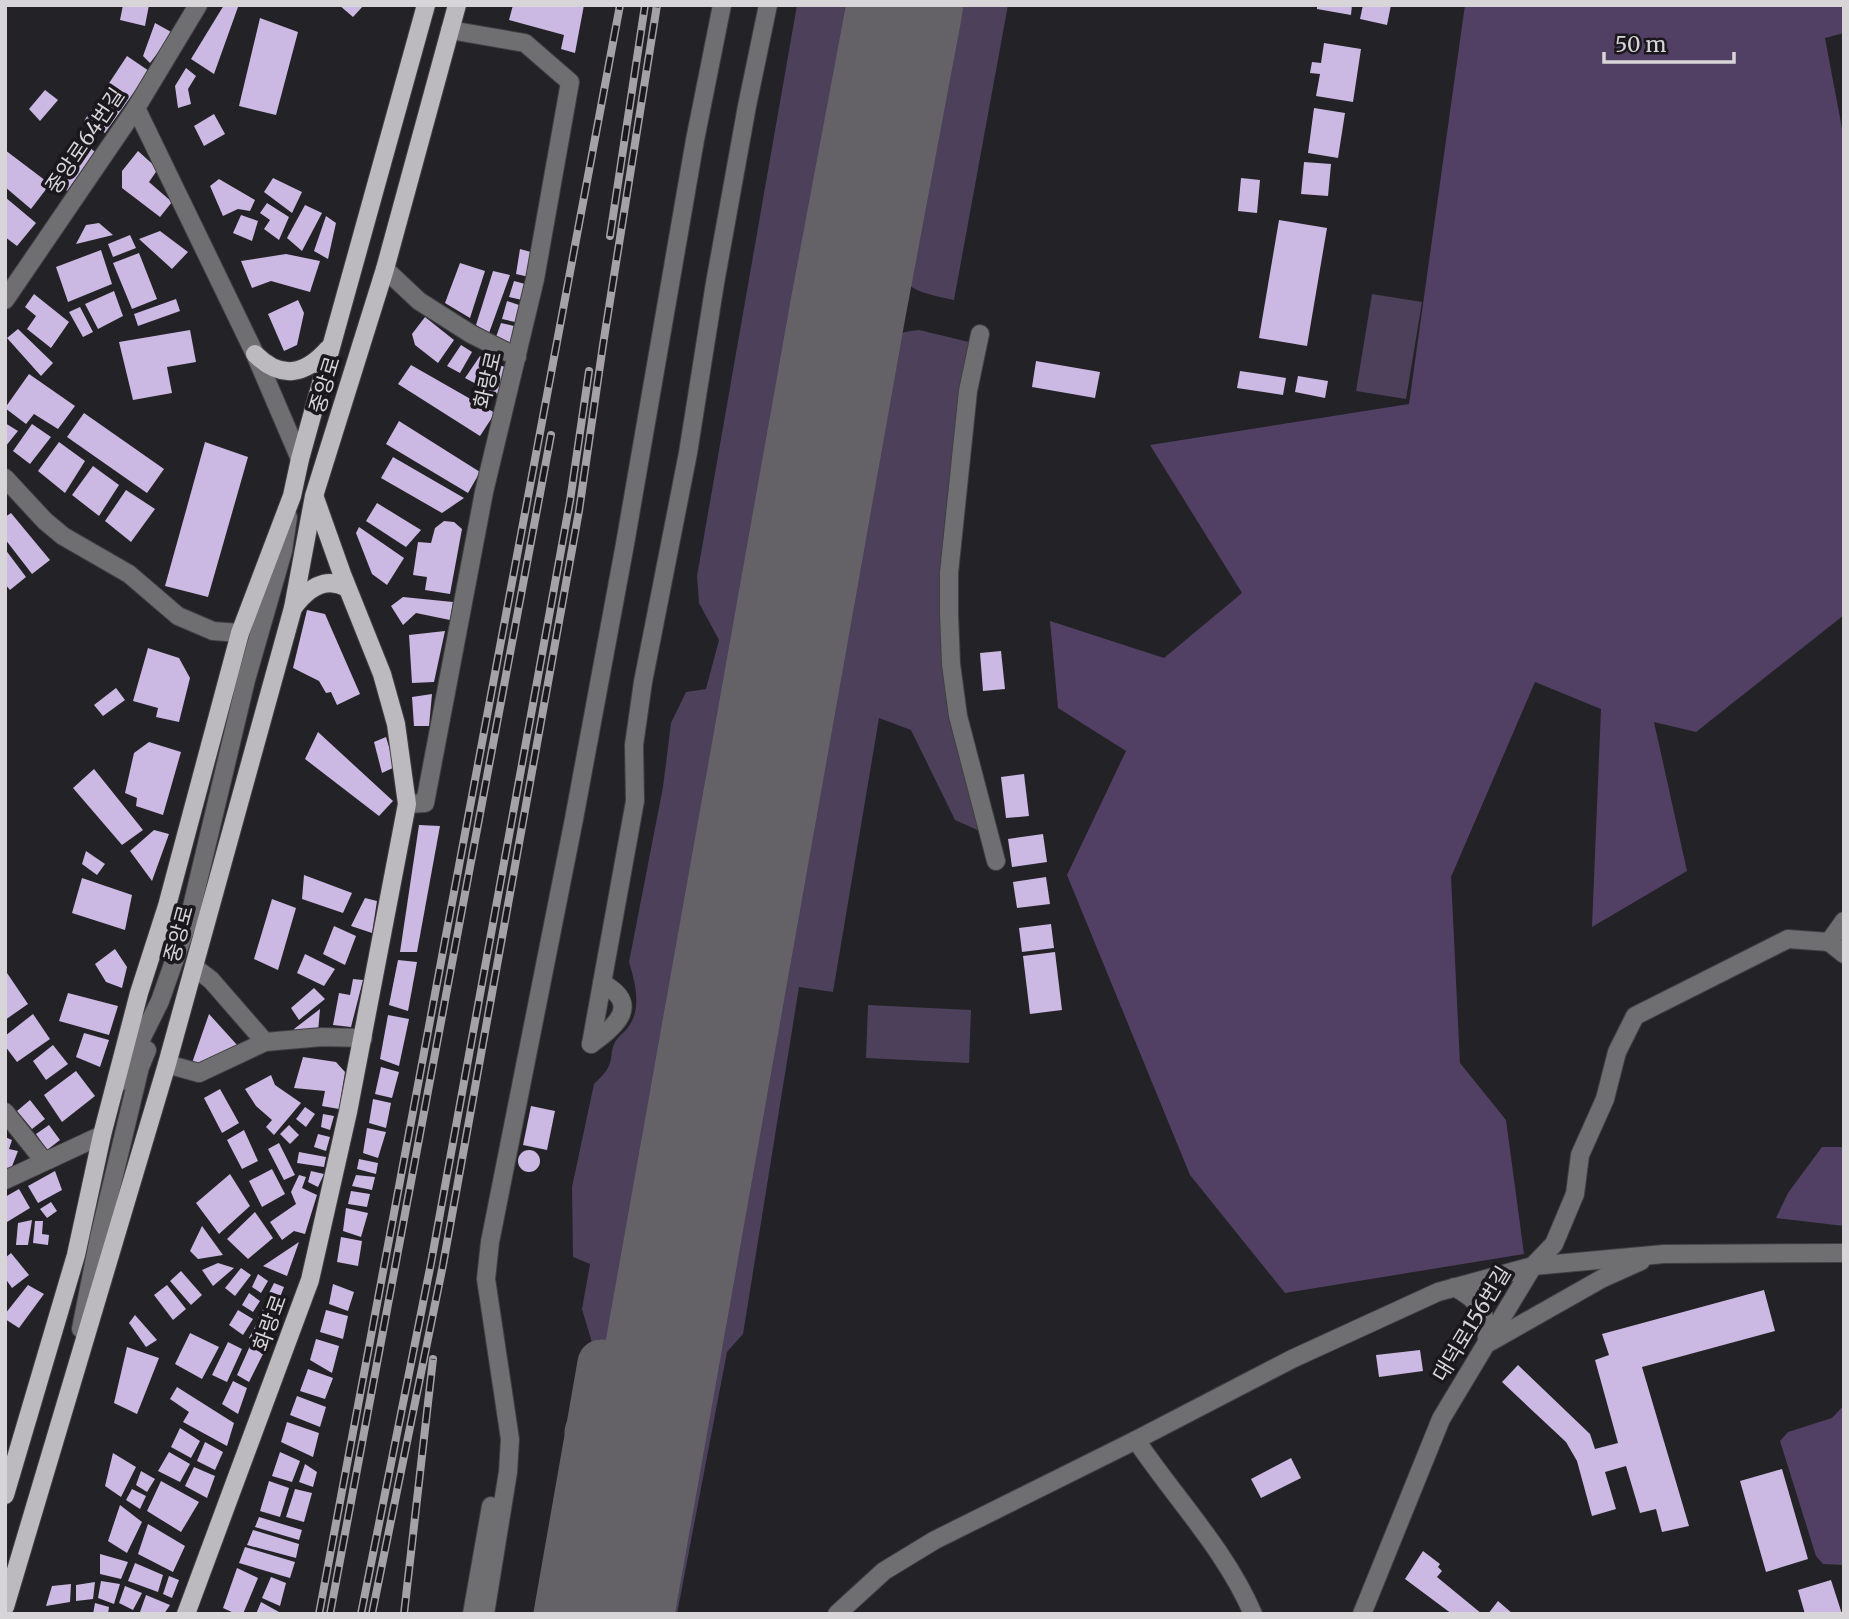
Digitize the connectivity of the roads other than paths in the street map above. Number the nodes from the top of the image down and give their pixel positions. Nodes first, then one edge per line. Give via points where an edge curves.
1 (198, 5) edge
2 (426, 5) edge
3 (457, 5) edge
4 (722, 5) edge
5 (768, 5) edge
6 (450, 30) junction
7 (136, 108) junction
8 (385, 269) junction
9 (5, 300) edge
10 (980, 334) dead end
11 (331, 347) junction
12 (255, 354) junction
13 (517, 357) junction
14 (300, 458) junction
15 (5, 478) edge
16 (292, 496) junction
17 (314, 496) junction
18 (348, 588) junction
19 (293, 608) junction
20 (240, 633) junction
21 (407, 804) junction
22 (996, 861) dead end
23 (209, 910) junction
24 (1844, 921) edge
25 (1829, 942) junction
26 (1844, 954) edge
27 (194, 967) junction
28 (602, 983) dead end
29 (363, 1038) junction
30 (265, 1042) junction
31 (167, 1064) junction
32 (111, 1100) junction
33 (5, 1112) edge
34 (102, 1135) junction
35 (44, 1161) junction
36 (5, 1180) edge
37 (1844, 1253) edge
38 (1653, 1255) junction
39 (1534, 1266) junction
40 (1454, 1287) junction
41 (1487, 1343) junction
42 (64, 1415) junction
43 (510, 1439) junction
44 (1136, 1440) junction
45 (5, 1495) edge
46 (5, 1607) edge
47 (186, 1614) edge
48 (472, 1614) edge
49 (485, 1614) edge
50 (837, 1614) edge
51 (1253, 1614) edge
52 (1362, 1614) edge

1 - 7 street, 중앙로64번길
2 - 11 main road, 중앙로
3 - 6 main road, 중앙로
4 - 43 street via 574,819 490,1242 486,1279
5 - 28 street via 643,682 634,745 635,802
6 - 8 main road, 중앙로
6 - 13 street, 화랑로 via 525,43 570,82
7 - 9 street, 중앙로64번길
7 - 12 street, 중앙로
8 - 13 street via 419,301
8 - 17 main road, 중앙로
10 - 22 street via 968,391 953,528 950,639 958,716
11 - 12 main road via 299,371 272,368
11 - 14 main road, 중앙로
12 - 14 street, 중앙로
13 - 21 street, 화랑로 via 484,492 425,803
14 - 16 main road, 중앙로
14 - 17 main road, 화랑로
15 - 20 street via 63,536 129,574 178,616 213,631
16 - 20 main road, 중앙로
16 - 32 street via 283,551 246,680 189,919 160,1001
17 - 18 main road, 화랑로
17 - 19 main road, 중앙로
18 - 19 main road via 324,584 310,590
18 - 21 main road, 화랑로 via 386,687
19 - 23 main road, 중앙로
20 - 32 main road, 중앙로
21 - 29 main road, 화랑로
23 - 27 main road, 중앙로
23 - 42 street via 140,1067 99,1238
24 - 25 street
25 - 26 street
25 - 39 street via 1788,939 1635,1016 1580,1155 1575,1194 1554,1244
27 - 30 street
27 - 31 main road, 중앙로
29 - 30 street
29 - 47 main road, 화랑로 via 310,1280
30 - 31 street via 198,1073
31 - 42 main road, 중앙로
32 - 34 main road, 중앙로
33 - 35 street
34 - 35 street
34 - 45 main road, 중앙로 via 76,1255
35 - 36 street
37 - 38 street, 대덕로156번길
38 - 39 street, 대덕로156번길
38 - 41 street
39 - 40 street
39 - 41 street, 대덕로156번길
40 - 41 street via 1482,1310
40 - 44 street via 1292,1359
41 - 52 street, 대덕로156번길 via 1441,1419
42 - 46 main road, 중앙로
43 - 48 street via 497,1469
43 - 49 street
44 - 50 street via 935,1540 884,1571
44 - 51 street via 1208,1537

